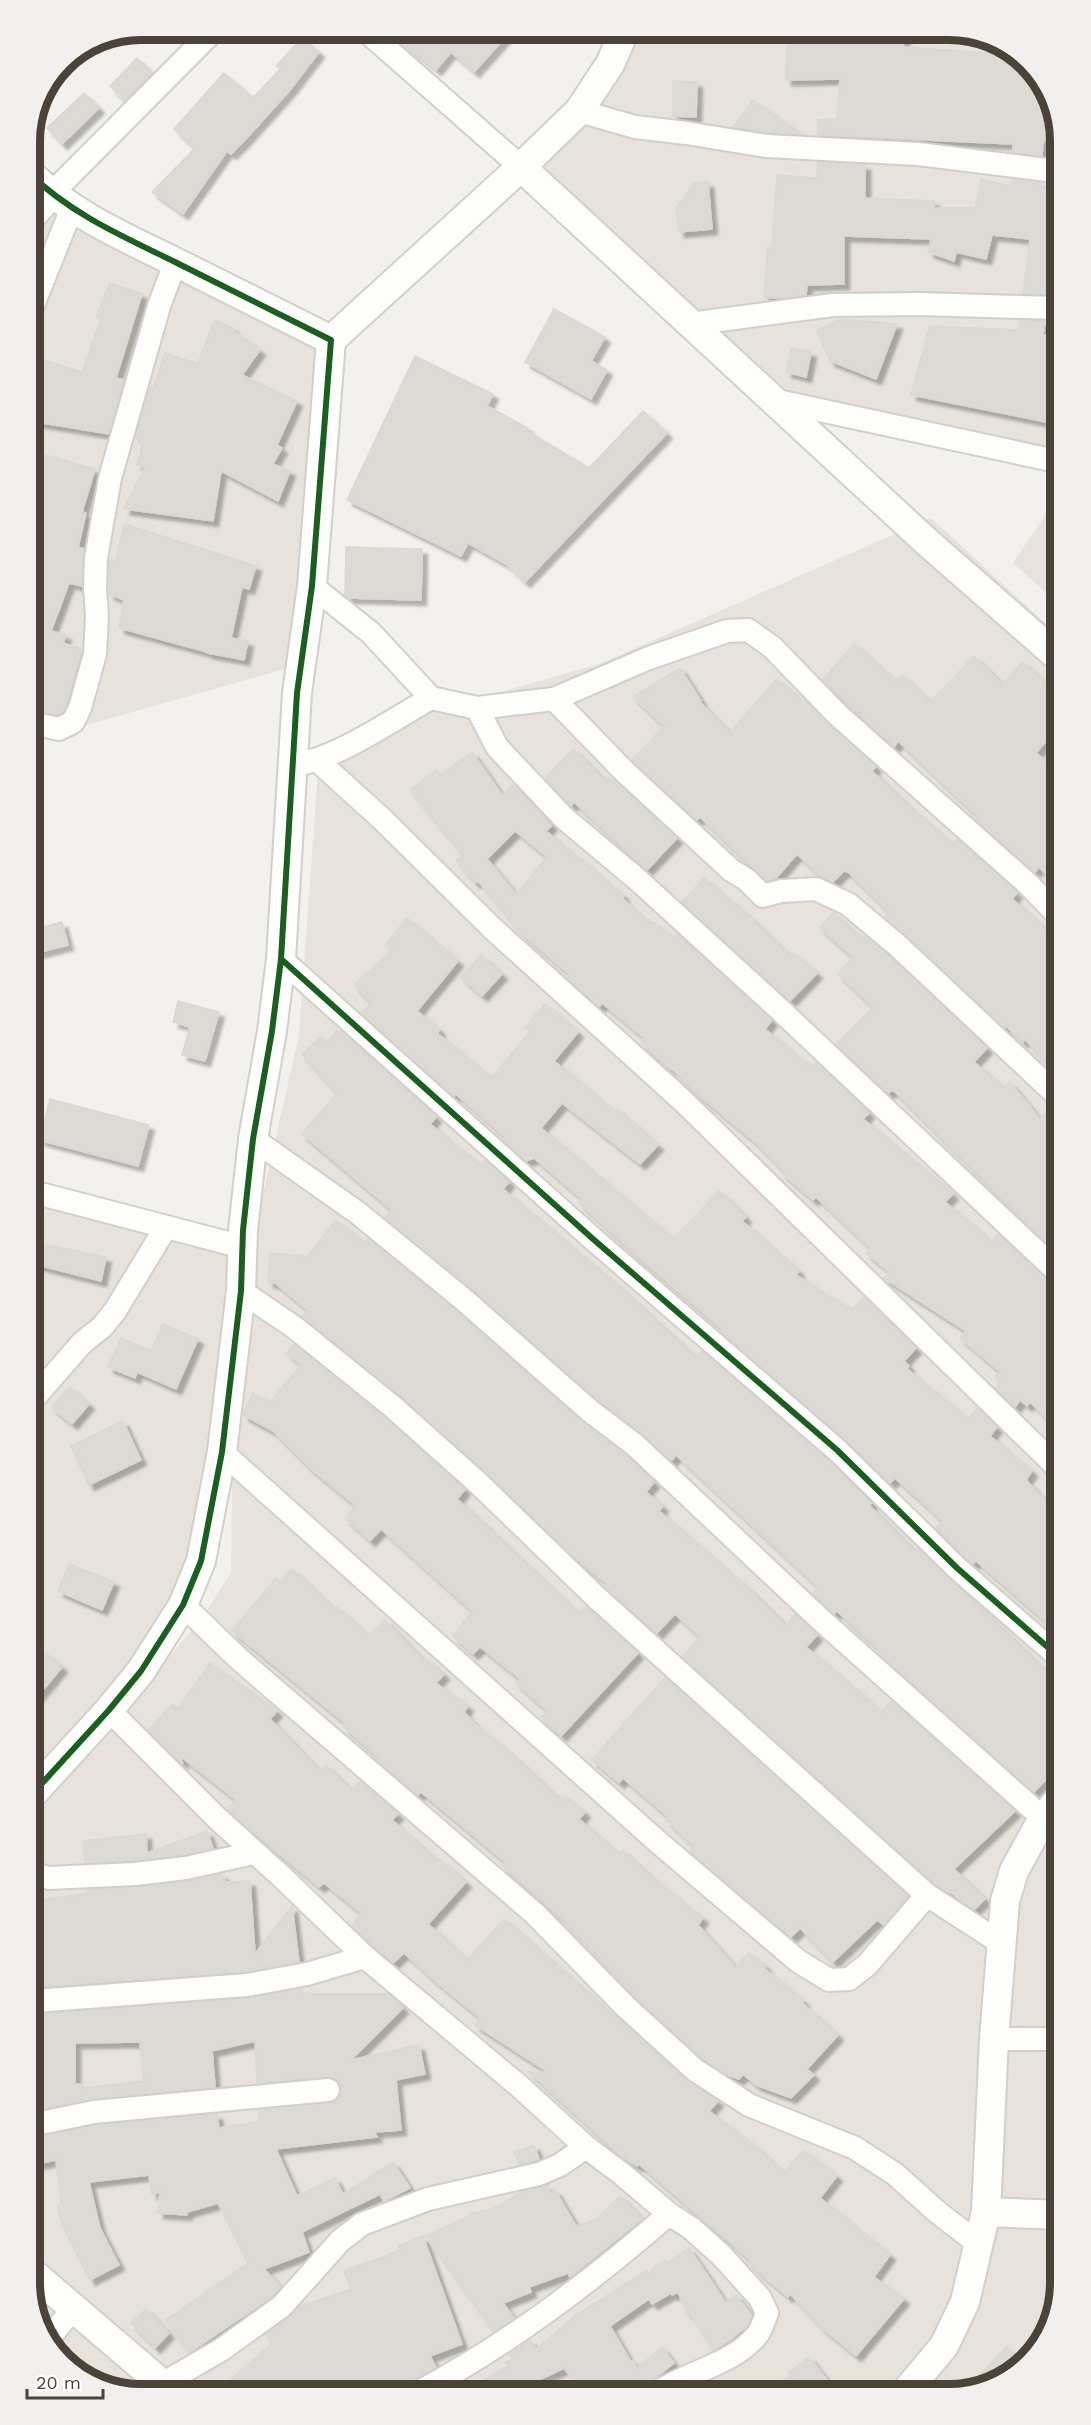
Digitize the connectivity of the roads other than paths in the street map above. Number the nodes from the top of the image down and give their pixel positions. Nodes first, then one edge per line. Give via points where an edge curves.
1 (205, 40) edge
2 (377, 40) edge
3 (620, 41) edge
4 (579, 111) junction
5 (521, 167) junction
6 (1050, 170) edge
7 (41, 184) edge
8 (61, 201) junction
9 (41, 212) edge
10 (175, 262) junction
11 (41, 274) edge
12 (1050, 308) edge
13 (690, 324) junction
14 (331, 340) junction
15 (773, 400) junction
16 (1050, 460) edge
17 (312, 586) junction
18 (1050, 650) edge
19 (431, 698) junction
20 (554, 699) junction
21 (477, 708) junction
22 (41, 725) edge
23 (304, 763) junction
24 (1050, 907) edge
25 (281, 959) junction
26 (1050, 1088) edge
27 (253, 1139) junction
28 (41, 1194) edge
29 (166, 1227) junction
30 (243, 1247) junction
31 (1050, 1264) edge
32 (241, 1291) junction
33 (40, 1391) edge
34 (222, 1452) junction
35 (1050, 1460) edge
36 (183, 1605) junction
37 (1050, 1649) edge
38 (110, 1710) junction
39 (40, 1785) edge
40 (1050, 1807) edge
41 (1050, 1810) edge
42 (254, 1853) junction
43 (40, 1875) edge
44 (927, 1895) junction
45 (1001, 1943) junction
46 (365, 1957) junction
47 (40, 2001) edge
48 (1050, 2039) edge
49 (994, 2040) junction
50 (328, 2090) dead end
51 (40, 2123) edge
52 (586, 2147) junction
53 (986, 2212) junction
54 (669, 2214) junction
55 (1050, 2215) edge
56 (980, 2245) junction
57 (40, 2280) edge
58 (73, 2309) junction
59 (54, 2333) edge
60 (162, 2384) edge
61 (175, 2384) edge
62 (434, 2384) edge
63 (673, 2384) edge
64 (913, 2384) edge

1 - 8 street
2 - 5 street
3 - 4 street
4 - 5 street
4 - 6 street via 635,127 767,146 918,154
5 - 13 street
5 - 14 street
7 - 8 street
8 - 9 street
8 - 10 street
8 - 11 street
10 - 14 street
10 - 22 street via 110,478 96,558 94,654 80,708 73,722 59,729
12 - 13 street via 832,305
13 - 15 street
14 - 17 street
15 - 16 street
15 - 18 street
17 - 19 street via 371,633
17 - 23 street via 297,693
19 - 21 street
19 - 23 street
20 - 21 street
20 - 24 street via 649,658 728,631 748,630 772,647 838,716
20 - 26 street via 625,772 763,896 816,889 848,904
21 - 31 street via 497,747 564,818 777,1007
23 - 25 street
23 - 35 street via 383,820 492,928 682,1100
25 - 27 street
25 - 37 street via 593,1239 837,1450 957,1568
27 - 30 street
27 - 40 street via 358,1212 463,1299 589,1410 635,1445 821,1620
28 - 29 street
29 - 30 street
29 - 33 street via 102,1328 82,1344
30 - 32 street
32 - 34 street
32 - 44 street via 294,1327 393,1407 596,1597
34 - 36 street via 201,1561
34 - 44 street via 798,1961 829,1980 849,1979 867,1965
36 - 38 street via 141,1671
36 - 56 street via 265,1682 534,1913 626,2007 695,2070 749,2105 855,2148 895,2174
38 - 39 street
38 - 42 street
41 - 45 street via 1014,1871 1005,1901
42 - 43 street via 135,1874
42 - 46 street
44 - 45 street
45 - 49 street
46 - 47 street via 307,1974 247,1985
46 - 52 street
48 - 49 street
49 - 53 street
50 - 51 street via 94,2112
52 - 54 street
52 - 61 street via 538,2175 428,2199 362,2224 340,2241 282,2306
53 - 55 street
53 - 56 street
54 - 62 street via 545,2312
54 - 63 street via 722,2255 760,2298 766,2313 758,2334 737,2353
56 - 64 street via 965,2302 944,2346
57 - 58 street
58 - 59 street
58 - 60 street

